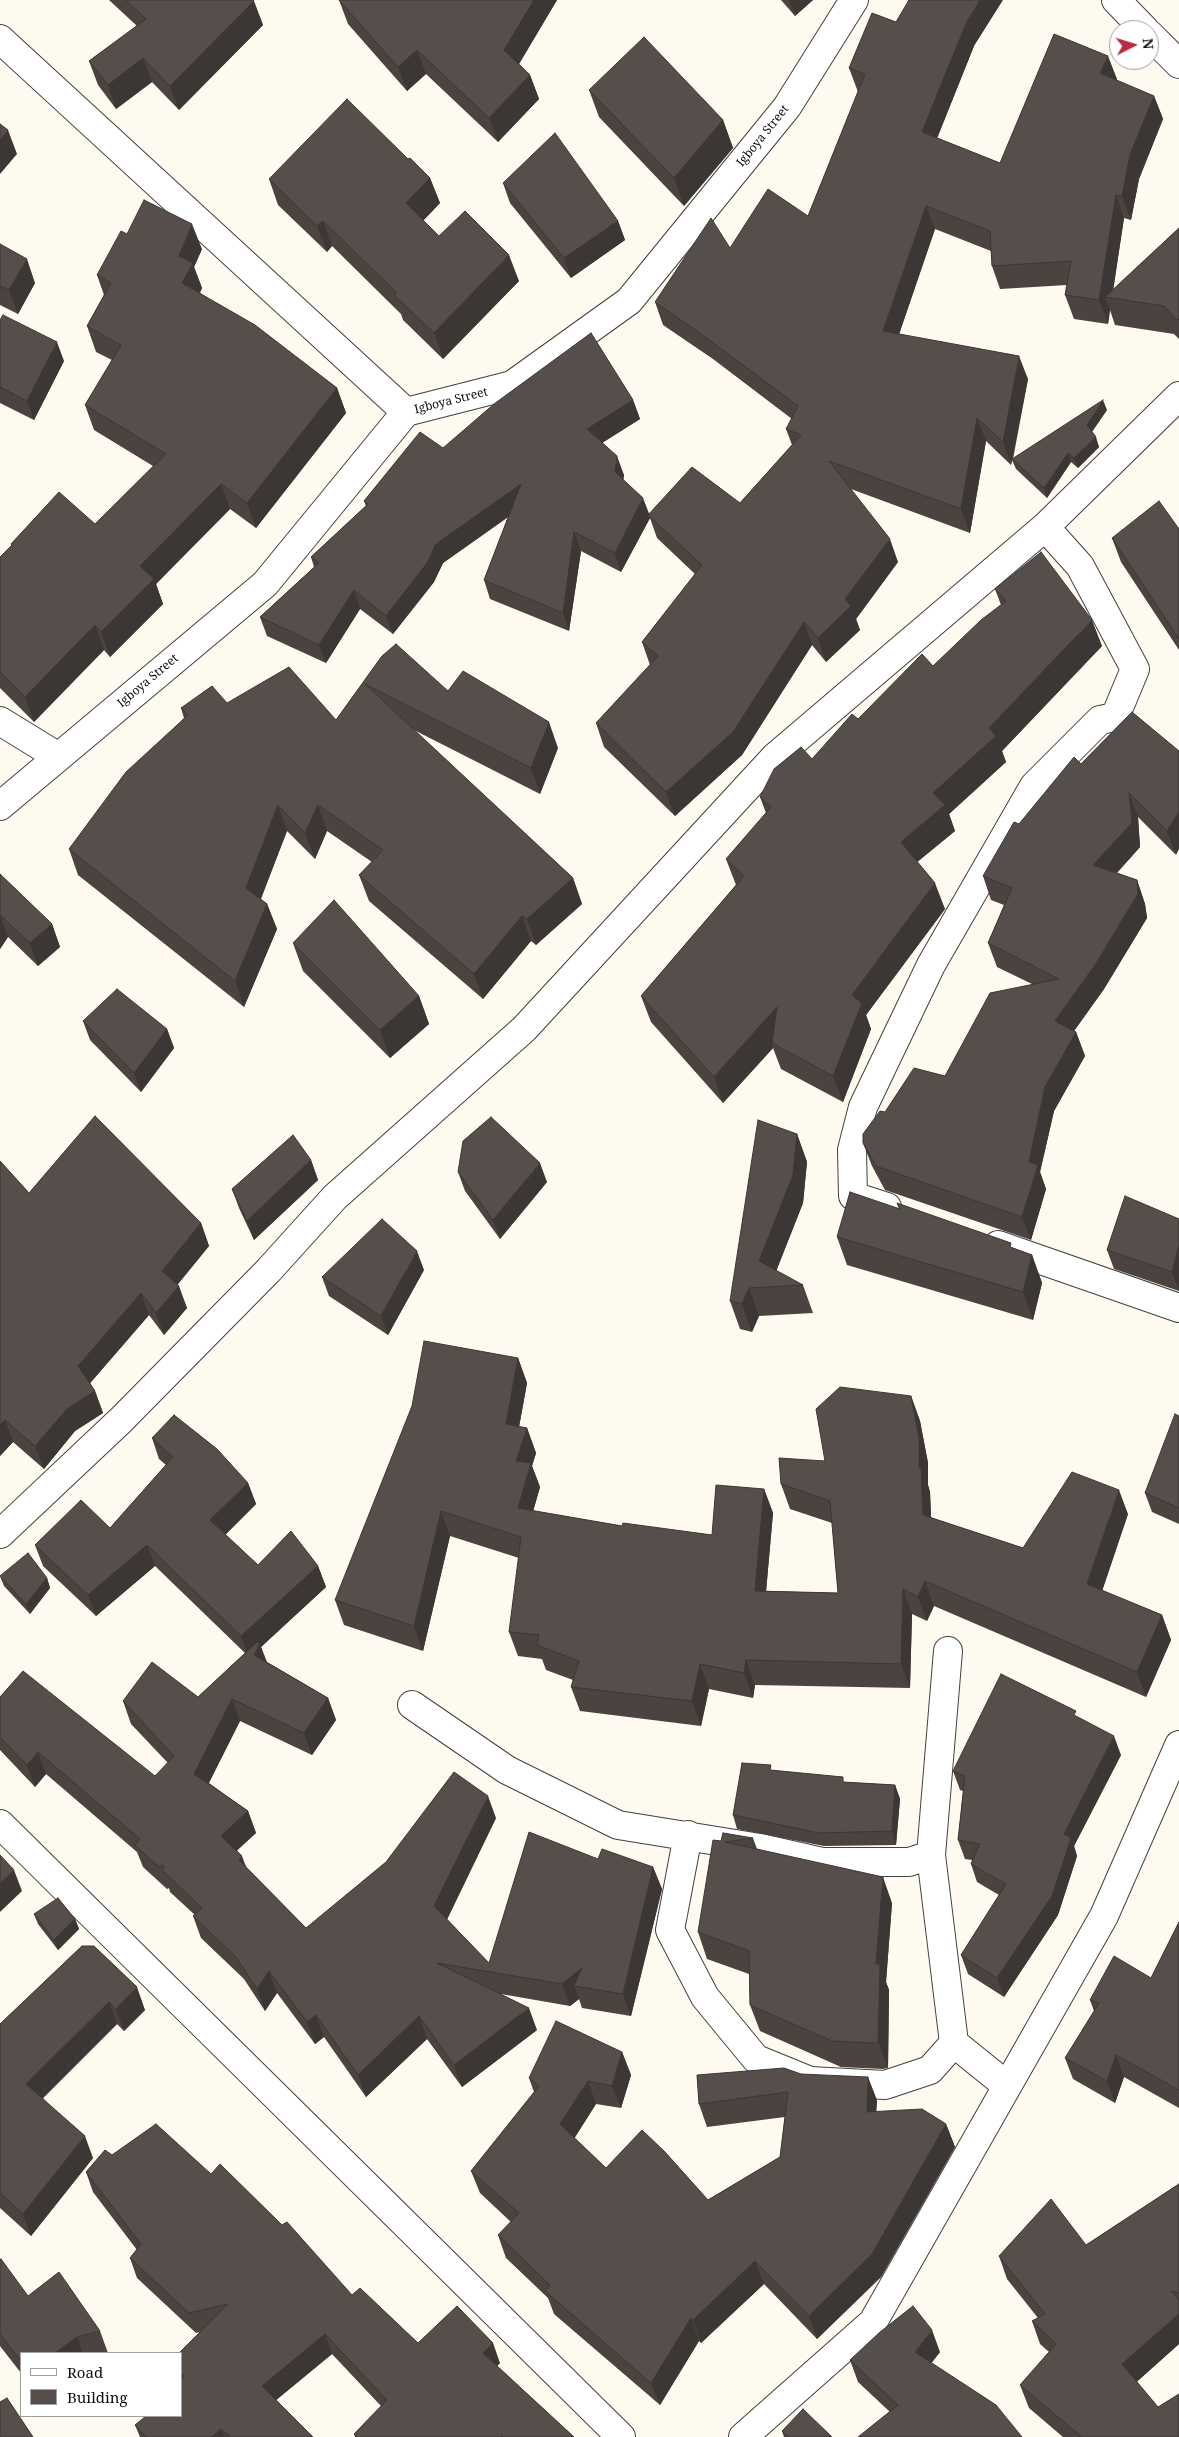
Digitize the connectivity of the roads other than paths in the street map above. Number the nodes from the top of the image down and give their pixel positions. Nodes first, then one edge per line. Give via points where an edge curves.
1 (854, 0) edge
2 (1116, 0) edge
3 (1135, 20) edge
4 (0, 39) edge
5 (1159, 44) edge
6 (1179, 64) edge
7 (1179, 396) edge
8 (406, 412) junction
9 (1046, 527) junction
10 (0, 721) edge
11 (57, 756) junction
12 (0, 806) edge
13 (906, 1214) edge
14 (977, 1238) edge
15 (1179, 1308) edge
16 (0, 1534) edge
17 (948, 1651) dead end
18 (412, 1705) dead end
19 (1179, 1745) edge
20 (0, 1824) edge
21 (688, 1835) junction
22 (931, 1855) junction
23 (954, 2043) junction
24 (1006, 2085) junction
25 (620, 2437) edge
26 (742, 2437) edge

1 - 8 street, Igboya Street via 787,107 629,301 512,385
2 - 3 street
4 - 8 street
5 - 6 street
7 - 9 street
8 - 11 street, Igboya Street via 264,584
9 - 13 street via 1080,566 1135,669 1115,717 1100,720 1034,786 931,965 863,1107 852,1150 853,1196
9 - 16 street via 775,757 524,1029 335,1197 268,1271 121,1420
10 - 11 street
11 - 12 street, Igboya Street
14 - 15 street
17 - 22 street
18 - 21 street via 507,1770 618,1824
19 - 24 street via 1104,1916
20 - 25 street
21 - 22 street via 822,1862 908,1862
21 - 23 street via 670,1930 705,1997 756,2059 810,2081 885,2085 930,2070
22 - 23 street
23 - 24 street
24 - 26 street via 873,2322

